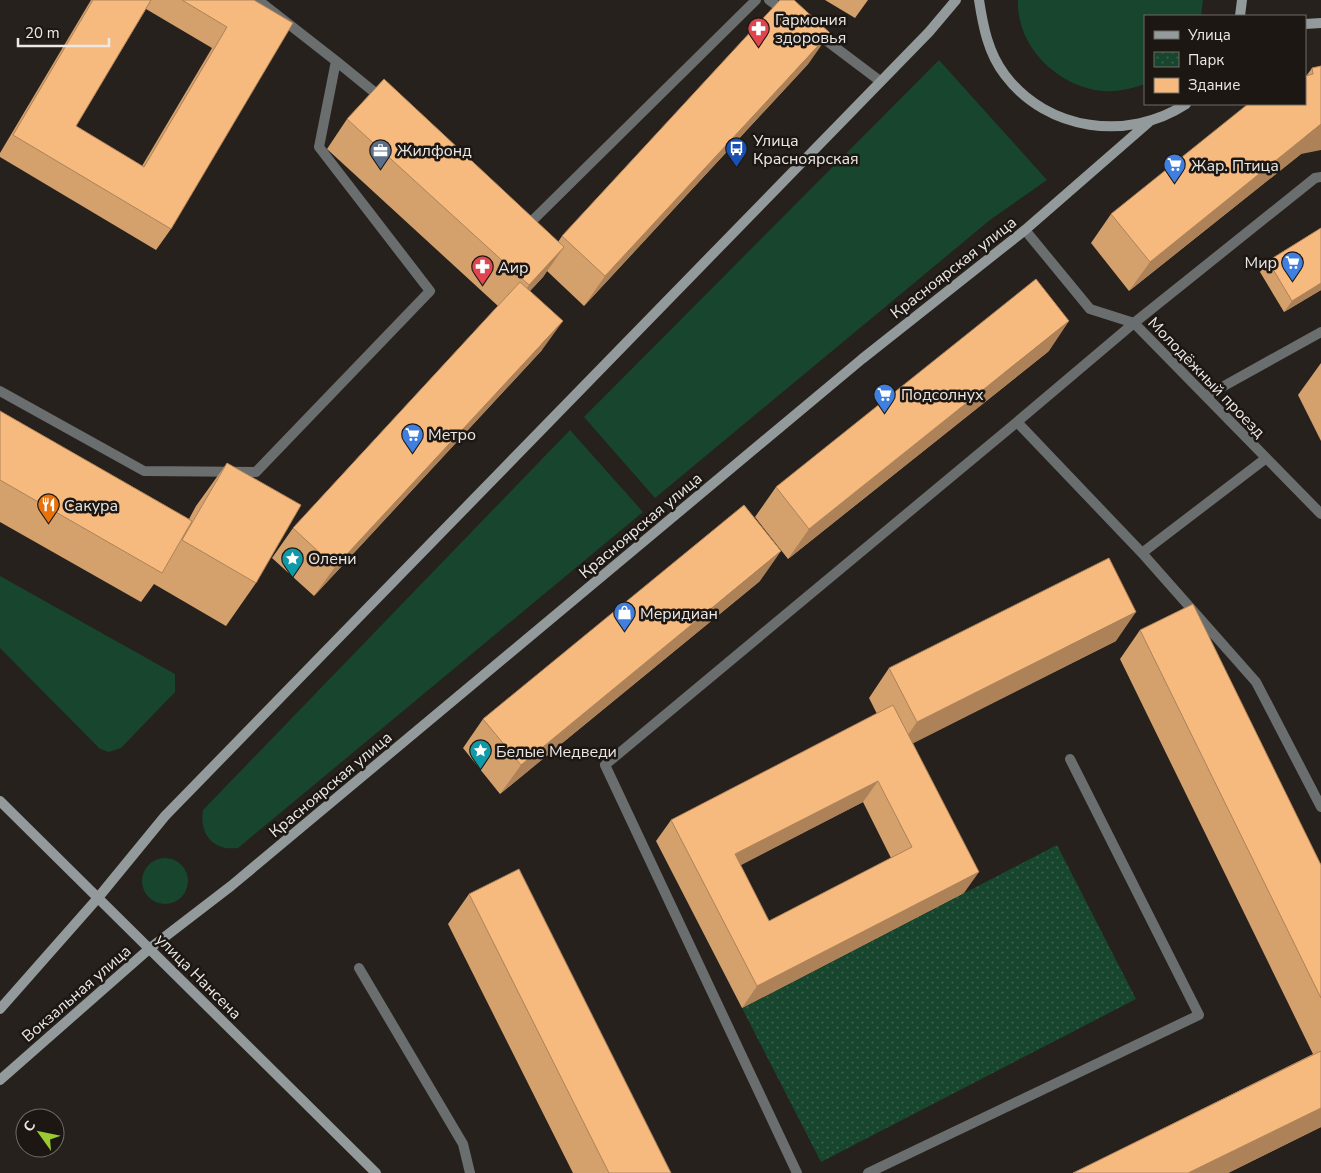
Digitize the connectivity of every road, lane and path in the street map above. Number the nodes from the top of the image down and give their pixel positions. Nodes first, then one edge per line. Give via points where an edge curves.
1 (258, 0) edge
2 (756, 0) edge
3 (769, 0) edge
4 (956, 0) edge
5 (979, 0) edge
6 (1242, 0) edge
7 (1240, 15) edge
8 (794, 17) edge
9 (1321, 23) edge
10 (1306, 24) edge
11 (810, 28) edge
12 (336, 61) junction
13 (880, 81) junction
14 (388, 104) edge
15 (1184, 105) edge
16 (1149, 122) junction
17 (1321, 177) edge
18 (515, 211) edge
19 (1025, 230) junction
20 (1134, 323) junction
21 (1321, 332) edge
22 (0, 391) edge
23 (1206, 396) junction
24 (1017, 422) junction
25 (1265, 459) junction
26 (1321, 514) edge
27 (1142, 553) junction
28 (1070, 759) dead end
29 (0, 801) edge
30 (1321, 807) edge
31 (97, 898) junction
32 (149, 948) junction
33 (359, 968) dead end
34 (0, 1009) edge
35 (0, 1080) edge
36 (376, 1173) edge
37 (470, 1173) edge
38 (797, 1173) edge
39 (868, 1173) edge

1 - 12 street
2 - 18 street via 530,223
3 - 8 street
4 - 13 main road
5 - 16 main road, Красноярская улица via 986,39 1004,75 1033,103 1069,121 1109,128
6 - 7 main road
9 - 10 main road
11 - 13 street
12 - 14 street
12 - 22 street via 319,147 430,291 256,472 144,471
13 - 31 main road via 165,816
15 - 16 main road, Красноярская улица
16 - 19 main road, Красноярская улица
17 - 20 street via 1315,178
19 - 20 street, Молодёжный проезд via 1090,309
19 - 32 main road, Красноярская улица via 862,359 231,886
20 - 23 street, Молодёжный проезд
20 - 24 street
21 - 23 street
23 - 25 street, Молодёжный проезд
24 - 27 street
24 - 38 street via 605,765
25 - 26 street, Молодёжный проезд
25 - 27 street
27 - 30 street via 1256,682
28 - 39 street via 1199,1015
29 - 31 main road, улица Нансена
31 - 32 main road, улица Нансена
31 - 34 main road
32 - 35 main road, Вокзальная улица
32 - 36 main road, улица Нансена
33 - 37 street via 463,1144

